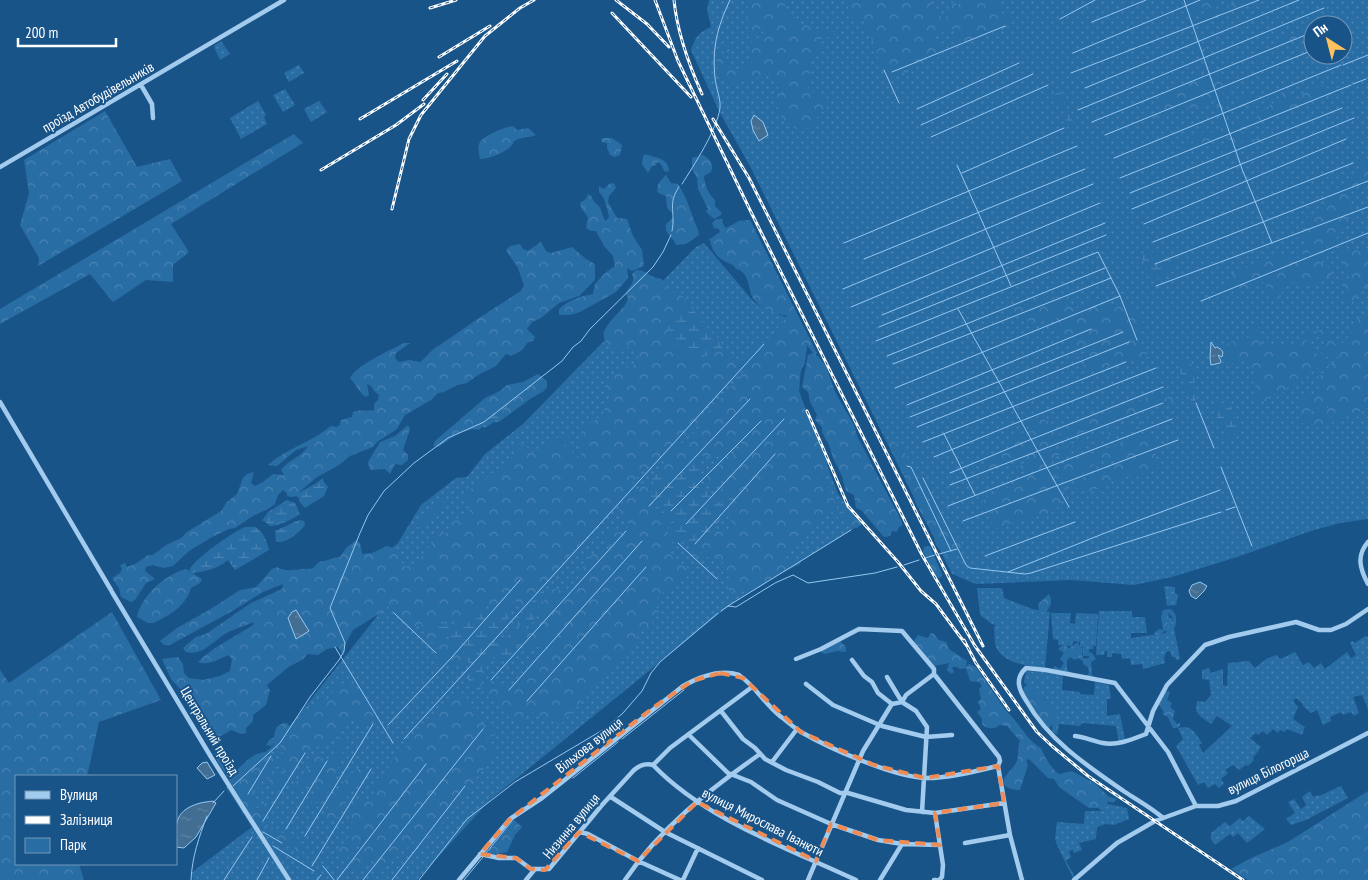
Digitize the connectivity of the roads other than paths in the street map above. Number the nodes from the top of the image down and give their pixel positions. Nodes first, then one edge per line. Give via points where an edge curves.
1 (284, 0) edge
2 (141, 85) junction
3 (152, 118) dead end
4 (0, 167) edge
5 (0, 402) edge
6 (1368, 542) edge
7 (1368, 584) edge
8 (1368, 609) edge
9 (796, 659) dead end
10 (852, 660) dead end
11 (934, 674) junction
12 (887, 677) dead end
13 (806, 684) dead end
14 (752, 687) junction
15 (902, 702) junction
16 (892, 704) junction
17 (721, 711) junction
18 (878, 725) junction
19 (797, 729) junction
20 (1149, 729) junction
21 (1368, 733) edge
22 (689, 734) junction
23 (952, 735) dead end
24 (1075, 736) dead end
25 (926, 737) junction
26 (760, 754) junction
27 (859, 760) junction
28 (772, 762) junction
29 (654, 766) junction
30 (998, 766) junction
31 (731, 774) junction
32 (925, 778) junction
33 (845, 794) junction
34 (611, 797) junction
35 (697, 802) junction
36 (1004, 803) junction
37 (1196, 806) junction
38 (922, 812) junction
39 (935, 813) junction
40 (1163, 818) junction
41 (831, 824) junction
42 (580, 832) junction
43 (665, 832) junction
44 (1010, 835) junction
45 (965, 843) dead end
46 (902, 844) junction
47 (940, 846) junction
48 (698, 848) junction
49 (480, 854) junction
50 (638, 861) junction
51 (816, 861) junction
52 (535, 869) junction
53 (289, 880) edge
54 (459, 880) edge
55 (526, 880) edge
56 (625, 880) edge
57 (681, 880) edge
58 (762, 880) edge
59 (808, 880) edge
60 (856, 880) edge
61 (880, 880) edge
62 (936, 880) edge
63 (1022, 880) edge
64 (1074, 880) edge

1 - 2 street, проїзд Автобудівельників
2 - 3 street via 152,104
2 - 4 street, проїзд Автобудівельників
5 - 53 street, Центральний проїзд via 211,757
6 - 7 street via 1360,564
8 - 20 street via 1342,627 1331,630 1319,630 1296,622 1205,645 1167,686
9 - 11 street via 859,629 902,631 934,669
10 - 16 street via 878,693
11 - 15 street via 906,695
11 - 30 street via 999,757
12 - 15 street
13 - 18 street via 833,705
14 - 17 street
14 - 19 street
14 - 49 street, Вільхова вулиця via 733,673 720,673 683,686 542,798 510,819
15 - 16 street
15 - 25 street via 924,720
16 - 18 street
17 - 22 street
17 - 26 street via 743,739
18 - 25 street
18 - 27 street
19 - 27 street
19 - 28 street
20 - 24 street via 1146,734 1117,743 1104,744
20 - 37 street via 1168,752
20 - 40 street via 1115,684 1046,670 1026,668 1020,673 1020,689 1041,723 1072,753
21 - 37 street, вулиця Білогорща via 1236,801 1218,806
22 - 29 street via 664,753
22 - 31 street
23 - 25 street
25 - 32 street
26 - 28 street
26 - 31 street
27 - 32 street
27 - 33 street
28 - 33 street
29 - 34 street, Низинна вулиця via 640,766
29 - 35 street, вулиця Мирослава Іванюти
30 - 32 street
30 - 36 street
31 - 35 street
31 - 41 street via 762,788 777,800
32 - 38 street
33 - 38 street
33 - 41 street
34 - 42 street, Низинна вулиця
34 - 43 street
35 - 43 street
35 - 51 street, вулиця Мирослава Іванюти
36 - 39 street
36 - 44 street
37 - 40 street, вулиця Білогорща
38 - 39 street
39 - 47 street
40 - 64 street, вулиця Білогорща via 1130,835
41 - 46 street via 878,840
41 - 51 street
42 - 50 street
42 - 52 street, Низинна вулиця via 549,869
43 - 48 street
43 - 50 street
44 - 45 street
44 - 63 street
46 - 47 street
46 - 61 street
47 - 62 street via 942,877
48 - 57 street
48 - 58 street
49 - 52 street, Низинна вулиця via 516,858
49 - 54 street, Вільхова вулиця
50 - 56 street
50 - 57 street
51 - 59 street
51 - 60 street, вулиця Мирослава Іванюти
52 - 55 street

